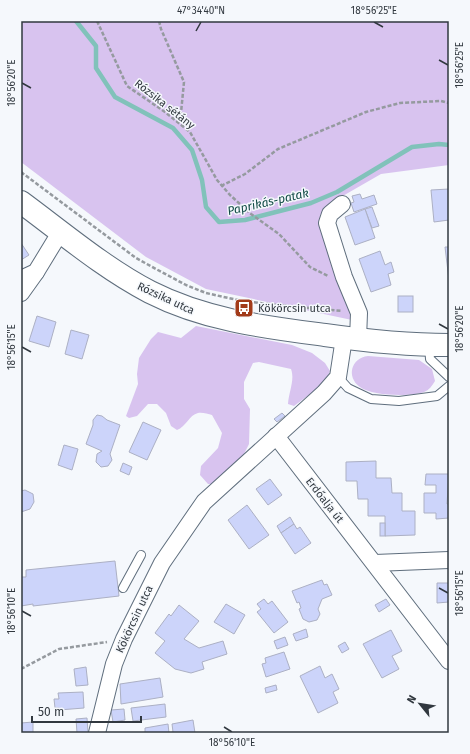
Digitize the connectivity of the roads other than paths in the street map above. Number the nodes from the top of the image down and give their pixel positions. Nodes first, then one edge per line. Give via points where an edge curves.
1 (21, 202) edge
2 (342, 204) dead end
3 (61, 232) junction
4 (36, 272) junction
5 (21, 278) edge
6 (21, 293) edge
7 (351, 339) junction
8 (439, 345) edge
9 (449, 377) edge
10 (338, 378) junction
11 (449, 386) edge
12 (276, 436) junction
13 (141, 555) dead end
14 (449, 560) edge
15 (375, 563) junction
16 (123, 588) dead end
17 (449, 661) edge
18 (97, 733) edge

1 - 3 main road, Rózsika utca
2 - 7 street via 330,214 327,223 358,313
3 - 4 street
3 - 7 main road, Rózsika utca via 121,276 179,306 239,323
4 - 5 street
4 - 6 street
7 - 8 main road, Rózsika utca
7 - 10 street
8 - 9 lane via 430,359
10 - 11 lane via 348,388 370,399 399,401 437,396
10 - 12 street, Kökörcsin utca
12 - 15 street, Erdőalja út
12 - 18 street, Kökörcsin utca via 204,502 159,568 114,664
13 - 16 lane
14 - 15 street
15 - 17 street, Erdőalja út

